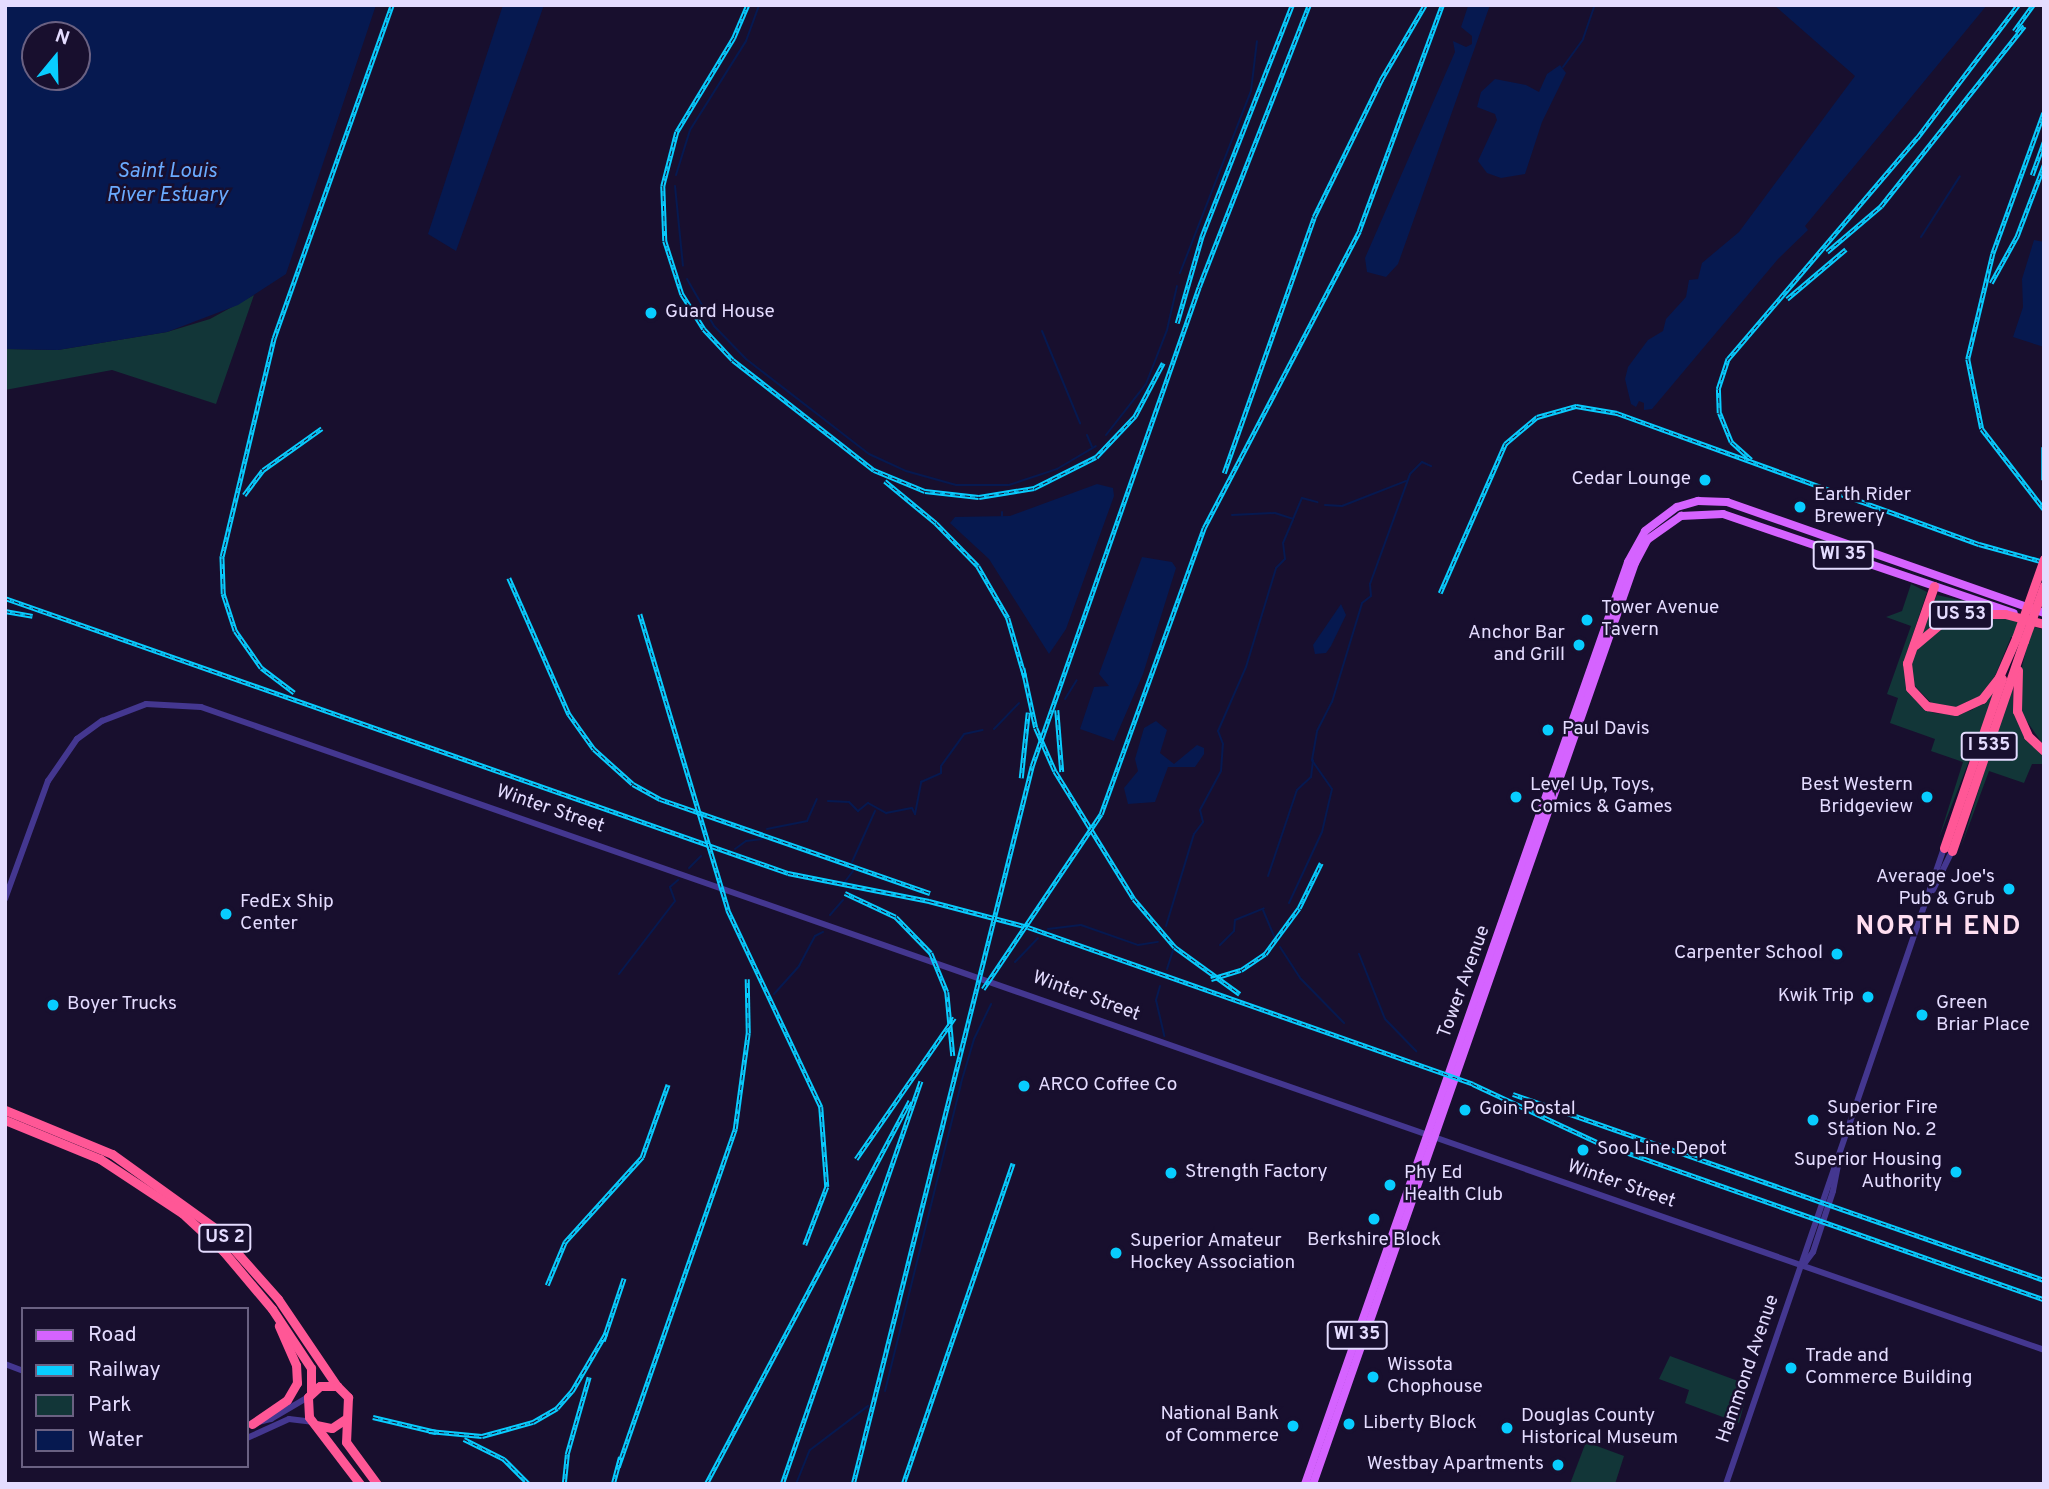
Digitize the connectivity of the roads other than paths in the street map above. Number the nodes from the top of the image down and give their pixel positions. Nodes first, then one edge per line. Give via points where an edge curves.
1 (2044, 559) edge
2 (2044, 585) edge
3 (1934, 586) junction
4 (2044, 613) edge
5 (2022, 616) junction
6 (2044, 624) edge
7 (2020, 640) junction
8 (1911, 649) junction
9 (2044, 751) edge
10 (1948, 849) joint
11 (5, 898) edge
12 (5, 1110) edge
13 (5, 1121) edge
14 (1430, 1136) junction
15 (1802, 1265) junction
16 (269, 1306) junction
17 (2044, 1350) edge
18 (337, 1386) junction
19 (309, 1395) junction
20 (347, 1418) junction
21 (313, 1423) junction
22 (250, 1424) edge
23 (248, 1438) edge
24 (358, 1482) edge
25 (377, 1484) edge
26 (1305, 1484) edge
27 (1313, 1484) edge
28 (1726, 1484) edge

1 - 7 highway, I 535, bridge
2 - 7 highway, I 535, bridge
3 - 5 main road, WI 35
3 - 8 highway
3 - 14 main road, Tower Avenue / WI 35 via 1730,516 1681,516 1657,529 1638,556
4 - 14 main road, Tower Avenue / WI 35 via 1730,502 1698,501 1677,507 1647,529 1630,555
5 - 6 highway, US 53
5 - 8 highway, US 53 via 1987,612 1955,617 1934,627
7 - 8 highway, US 53 via 1988,693 1956,711 1927,706 1913,694 1906,672
7 - 9 highway via 2015,706 2028,736
7 - 10 highway, I 535
10 - 15 street, Hammond Avenue via 1838,1158 1833,1191 1813,1252
11 - 14 street, Winter Street via 57,764 86,731 114,715 165,703 221,712
12 - 18 highway, US 2 via 112,1154 205,1219 258,1273
13 - 16 highway, US 2 via 100,1159 165,1200 224,1252
14 - 15 street, Winter Street
14 - 26 main road, Tower Avenue / WI 35
14 - 27 main road, Tower Avenue / WI 35
15 - 17 street, Winter Street
15 - 28 street, Hammond Avenue
16 - 19 highway, US 2 via 311,1368
16 - 22 highway via 296,1366 298,1382 287,1400
18 - 19 highway via 326,1385
18 - 20 highway, US 2 via 348,1397
19 - 21 highway, US 2 via 306,1407
19 - 22 street via 278,1415
20 - 21 highway via 332,1428
20 - 25 highway, US 2 via 346,1442
21 - 23 street via 289,1419
21 - 24 highway, US 2

